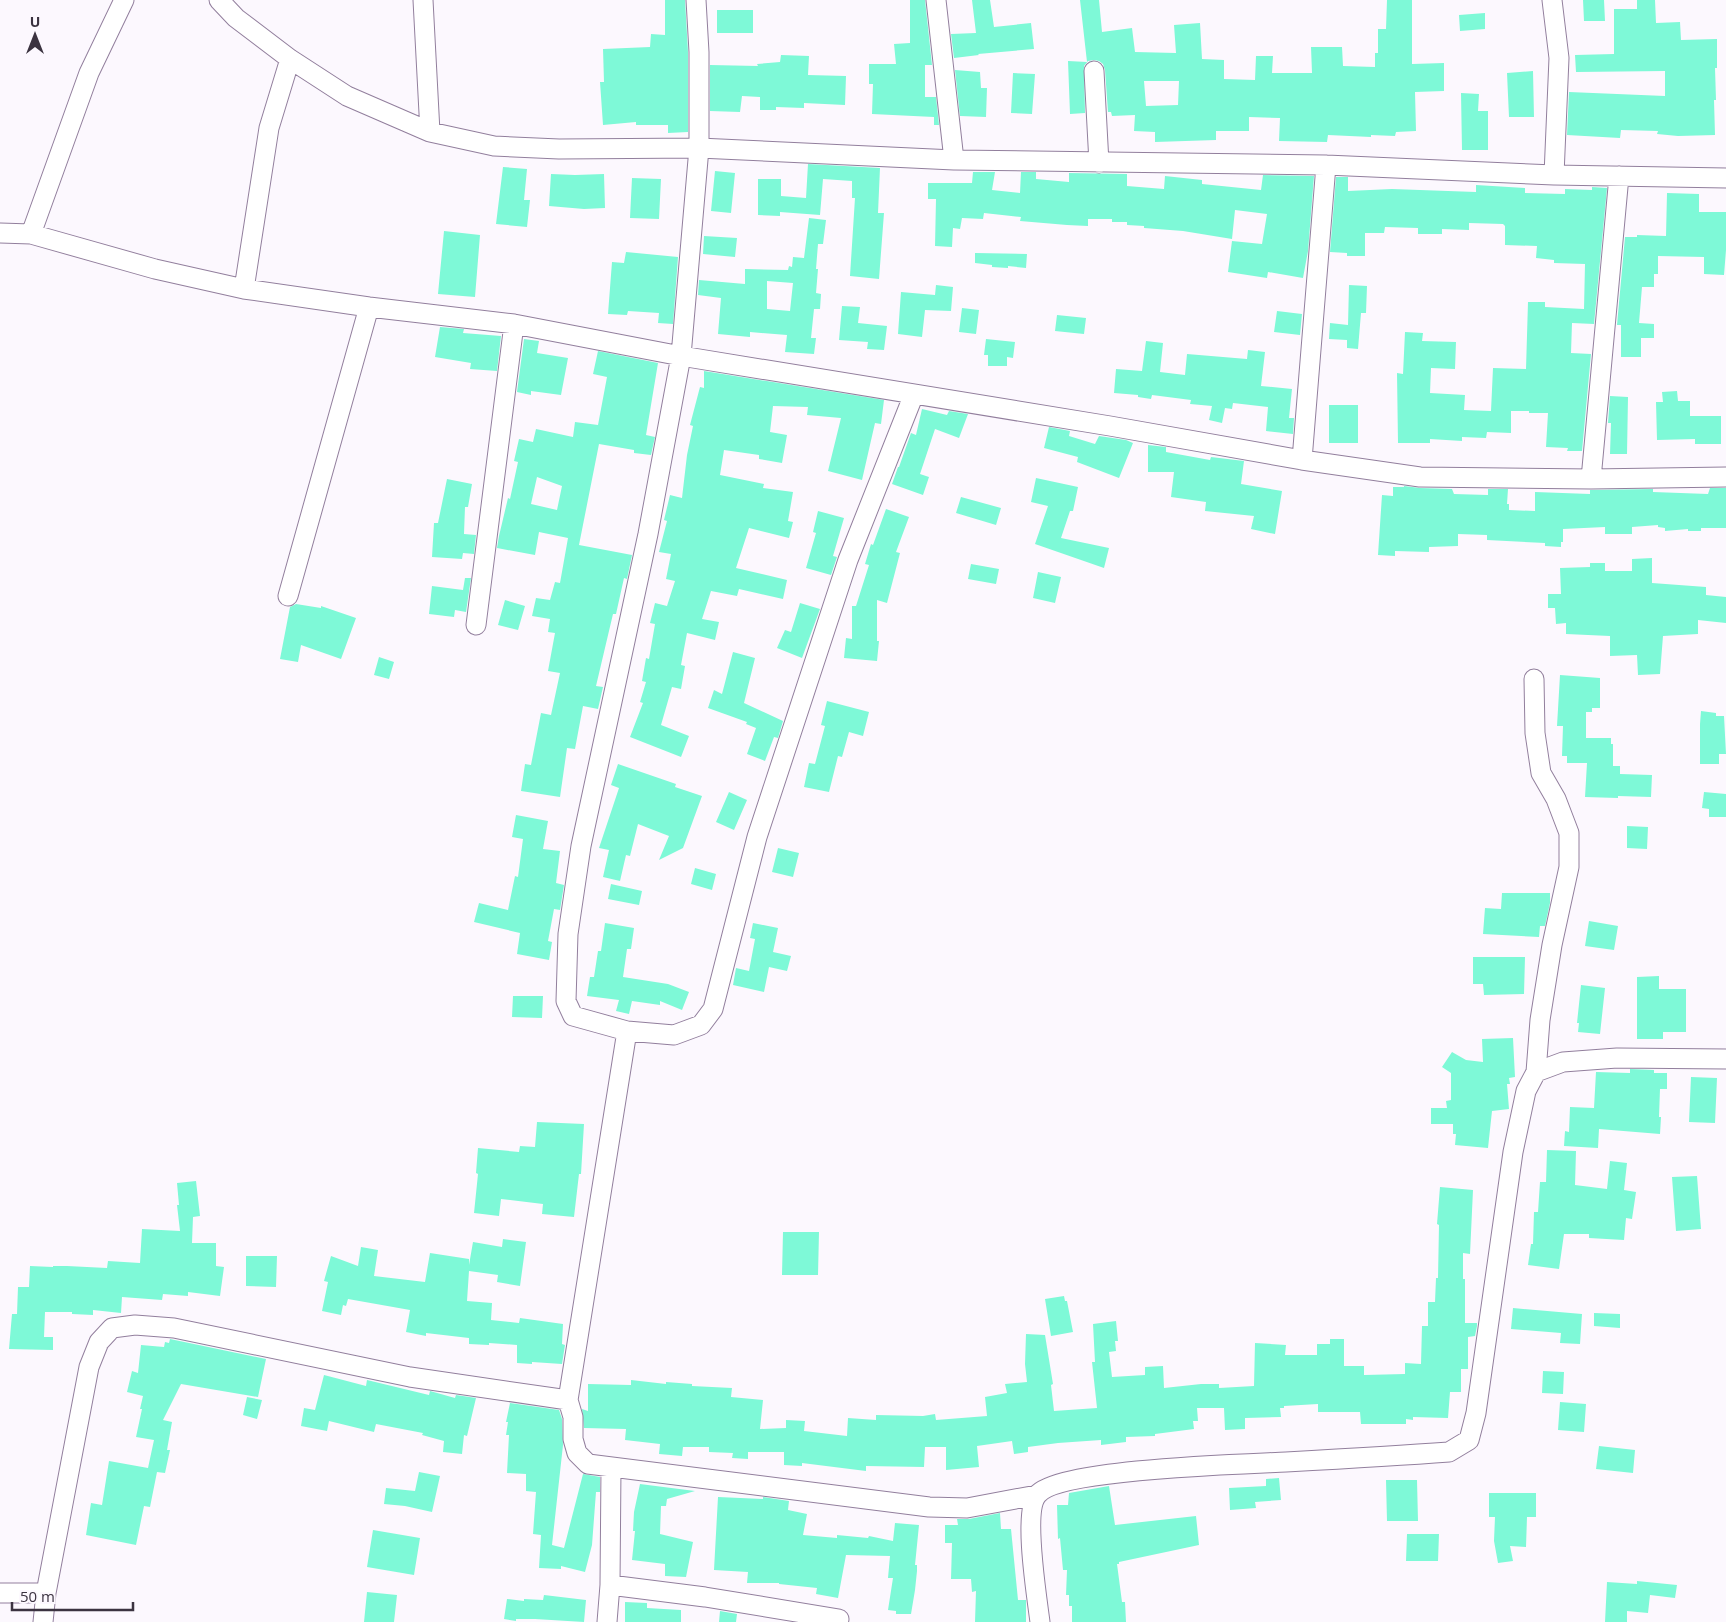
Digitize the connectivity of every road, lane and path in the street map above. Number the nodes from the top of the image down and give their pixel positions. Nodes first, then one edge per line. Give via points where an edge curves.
1 (124, 0) edge
2 (219, 0) edge
3 (423, 0) edge
4 (696, 0) edge
5 (936, 0) edge
6 (1552, 0) edge
7 (237, 9) edge
8 (290, 59) junction
9 (1094, 71) dead end
10 (430, 132) junction
11 (699, 148) junction
12 (954, 160) junction
13 (1099, 163) junction
14 (1326, 166) junction
15 (1554, 175) junction
16 (1619, 176) junction
17 (1726, 178) edge
18 (0, 233) edge
19 (31, 234) junction
20 (244, 289) junction
21 (369, 307) junction
22 (514, 324) junction
23 (681, 356) junction
24 (914, 394) junction
25 (1302, 460) junction
26 (1726, 477) edge
27 (1591, 479) junction
28 (288, 596) dead end
29 (476, 625) dead end
30 (1534, 679) dead end
31 (627, 1031) junction
32 (1726, 1059) edge
33 (1536, 1072) junction
34 (568, 1400) junction
35 (611, 1468) junction
36 (1037, 1495) junction
37 (610, 1585) junction
38 (0, 1593) edge
39 (46, 1594) junction
40 (843, 1621) edge
41 (43, 1622) edge
42 (607, 1622) edge
43 (1040, 1622) edge

1 - 19 street via 89,73
2 - 7 street
3 - 10 street
4 - 11 street
5 - 12 street
6 - 15 street via 1559,58
7 - 8 street
8 - 10 street via 347,96
8 - 20 street via 269,128
9 - 13 street
10 - 11 street via 494,146
11 - 12 street
11 - 23 street
12 - 13 street
13 - 14 street
14 - 15 street
14 - 25 street
15 - 16 street
16 - 17 street
16 - 27 street
18 - 19 street
19 - 20 street via 156,269
20 - 21 street
21 - 22 street
21 - 28 street
22 - 23 street
22 - 29 street
23 - 24 street
23 - 31 street via 648,534 581,846 568,934 566,1001 573,1016
24 - 25 street
24 - 31 street via 848,560 763,819 713,1009 701,1025 674,1035
25 - 27 street via 1420,477
26 - 27 street
30 - 33 street via 1535,733 1541,773 1556,799 1569,833 1568,867 1540,1020
31 - 34 street
32 - 33 street via 1617,1058 1563,1062
33 - 36 street via 1526,1091 1513,1152 1476,1413 1469,1440 1448,1452 1142,1470 1081,1478 1052,1485
34 - 35 street via 572,1439 577,1453 588,1464
34 - 39 street via 410,1377 174,1328 135,1325 112,1328 99,1342 89,1367
35 - 36 street via 929,1507 967,1508
35 - 37 street
36 - 43 street via 1031,1518
37 - 40 street
37 - 42 street
38 - 39 street
39 - 41 street

